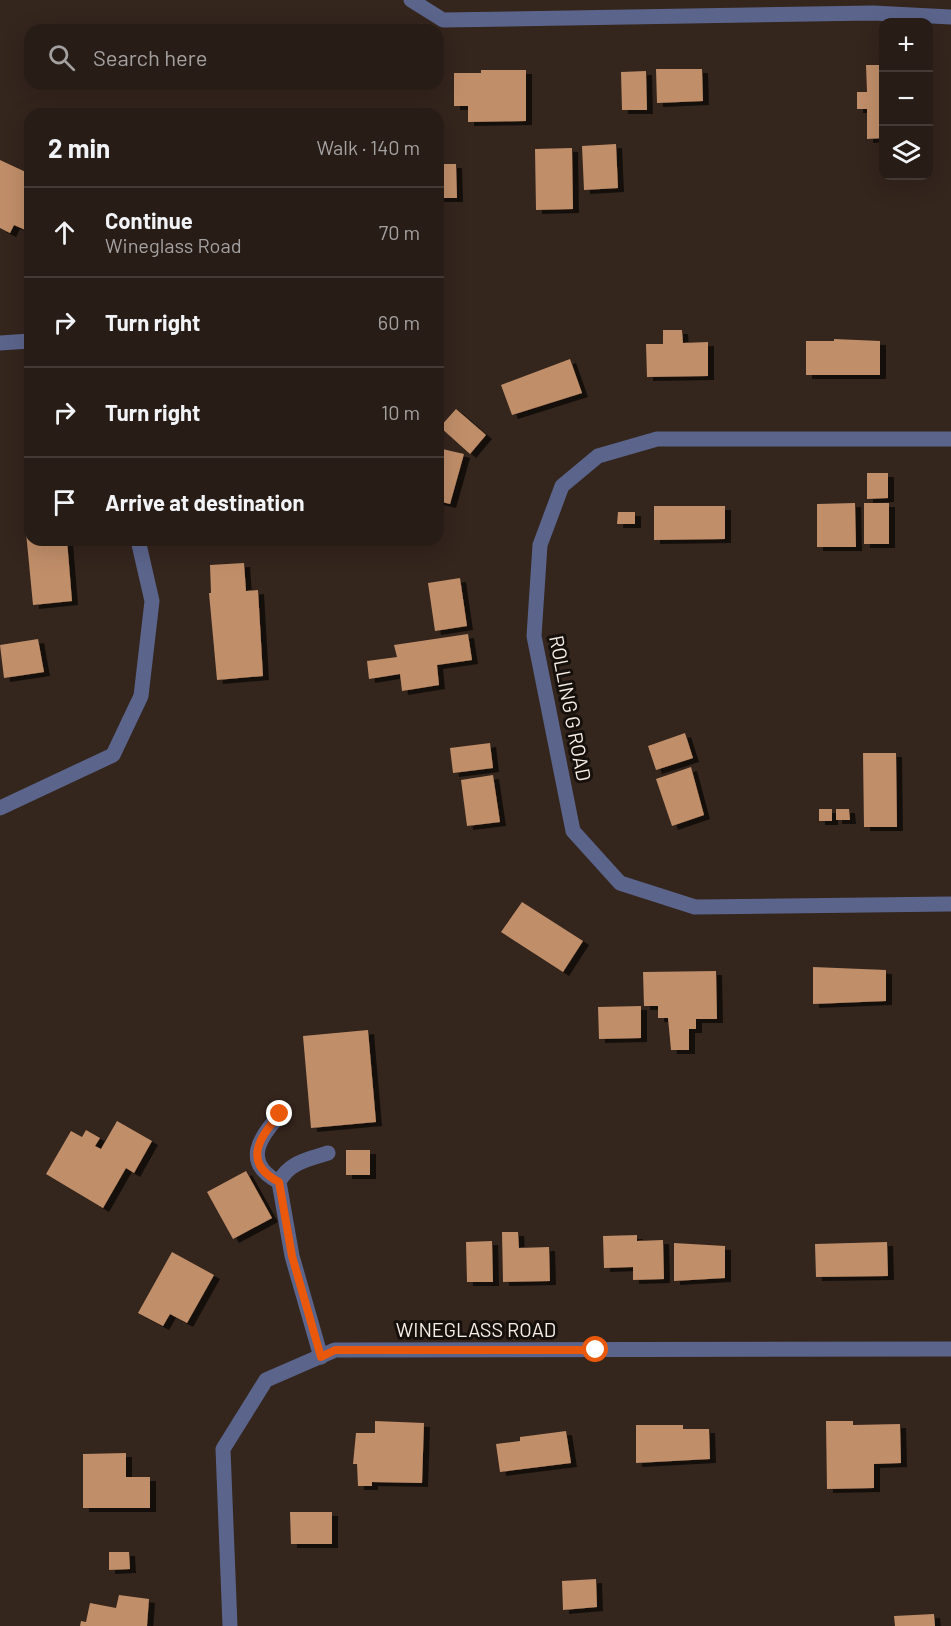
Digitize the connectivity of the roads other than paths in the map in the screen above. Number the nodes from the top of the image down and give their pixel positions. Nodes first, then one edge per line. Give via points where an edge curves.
1 (411, 0) edge
2 (951, 17) edge
3 (24, 342) edge
4 (0, 344) edge
5 (951, 439) edge
6 (139, 546) edge
7 (0, 808) edge
8 (951, 904) edge
9 (280, 1114) dead end
10 (328, 1153) dead end
11 (279, 1182) junction
12 (951, 1349) edge
13 (321, 1357) junction
14 (230, 1626) edge

1 - 2 street via 443,20 873,13
3 - 4 street
5 - 8 street, ROLLING G ROAD via 657,439 598,456 562,486 540,545 534,636 573,831 620,883 695,907
6 - 7 street via 152,601 141,696 113,755
9 - 11 street via 263,1134 257,1152 262,1170
10 - 11 street via 299,1161 283,1173
11 - 13 street via 292,1256
12 - 13 street, WINEGLASS ROAD via 335,1350
13 - 14 street, WINEGLASS ROAD via 266,1380 223,1449

